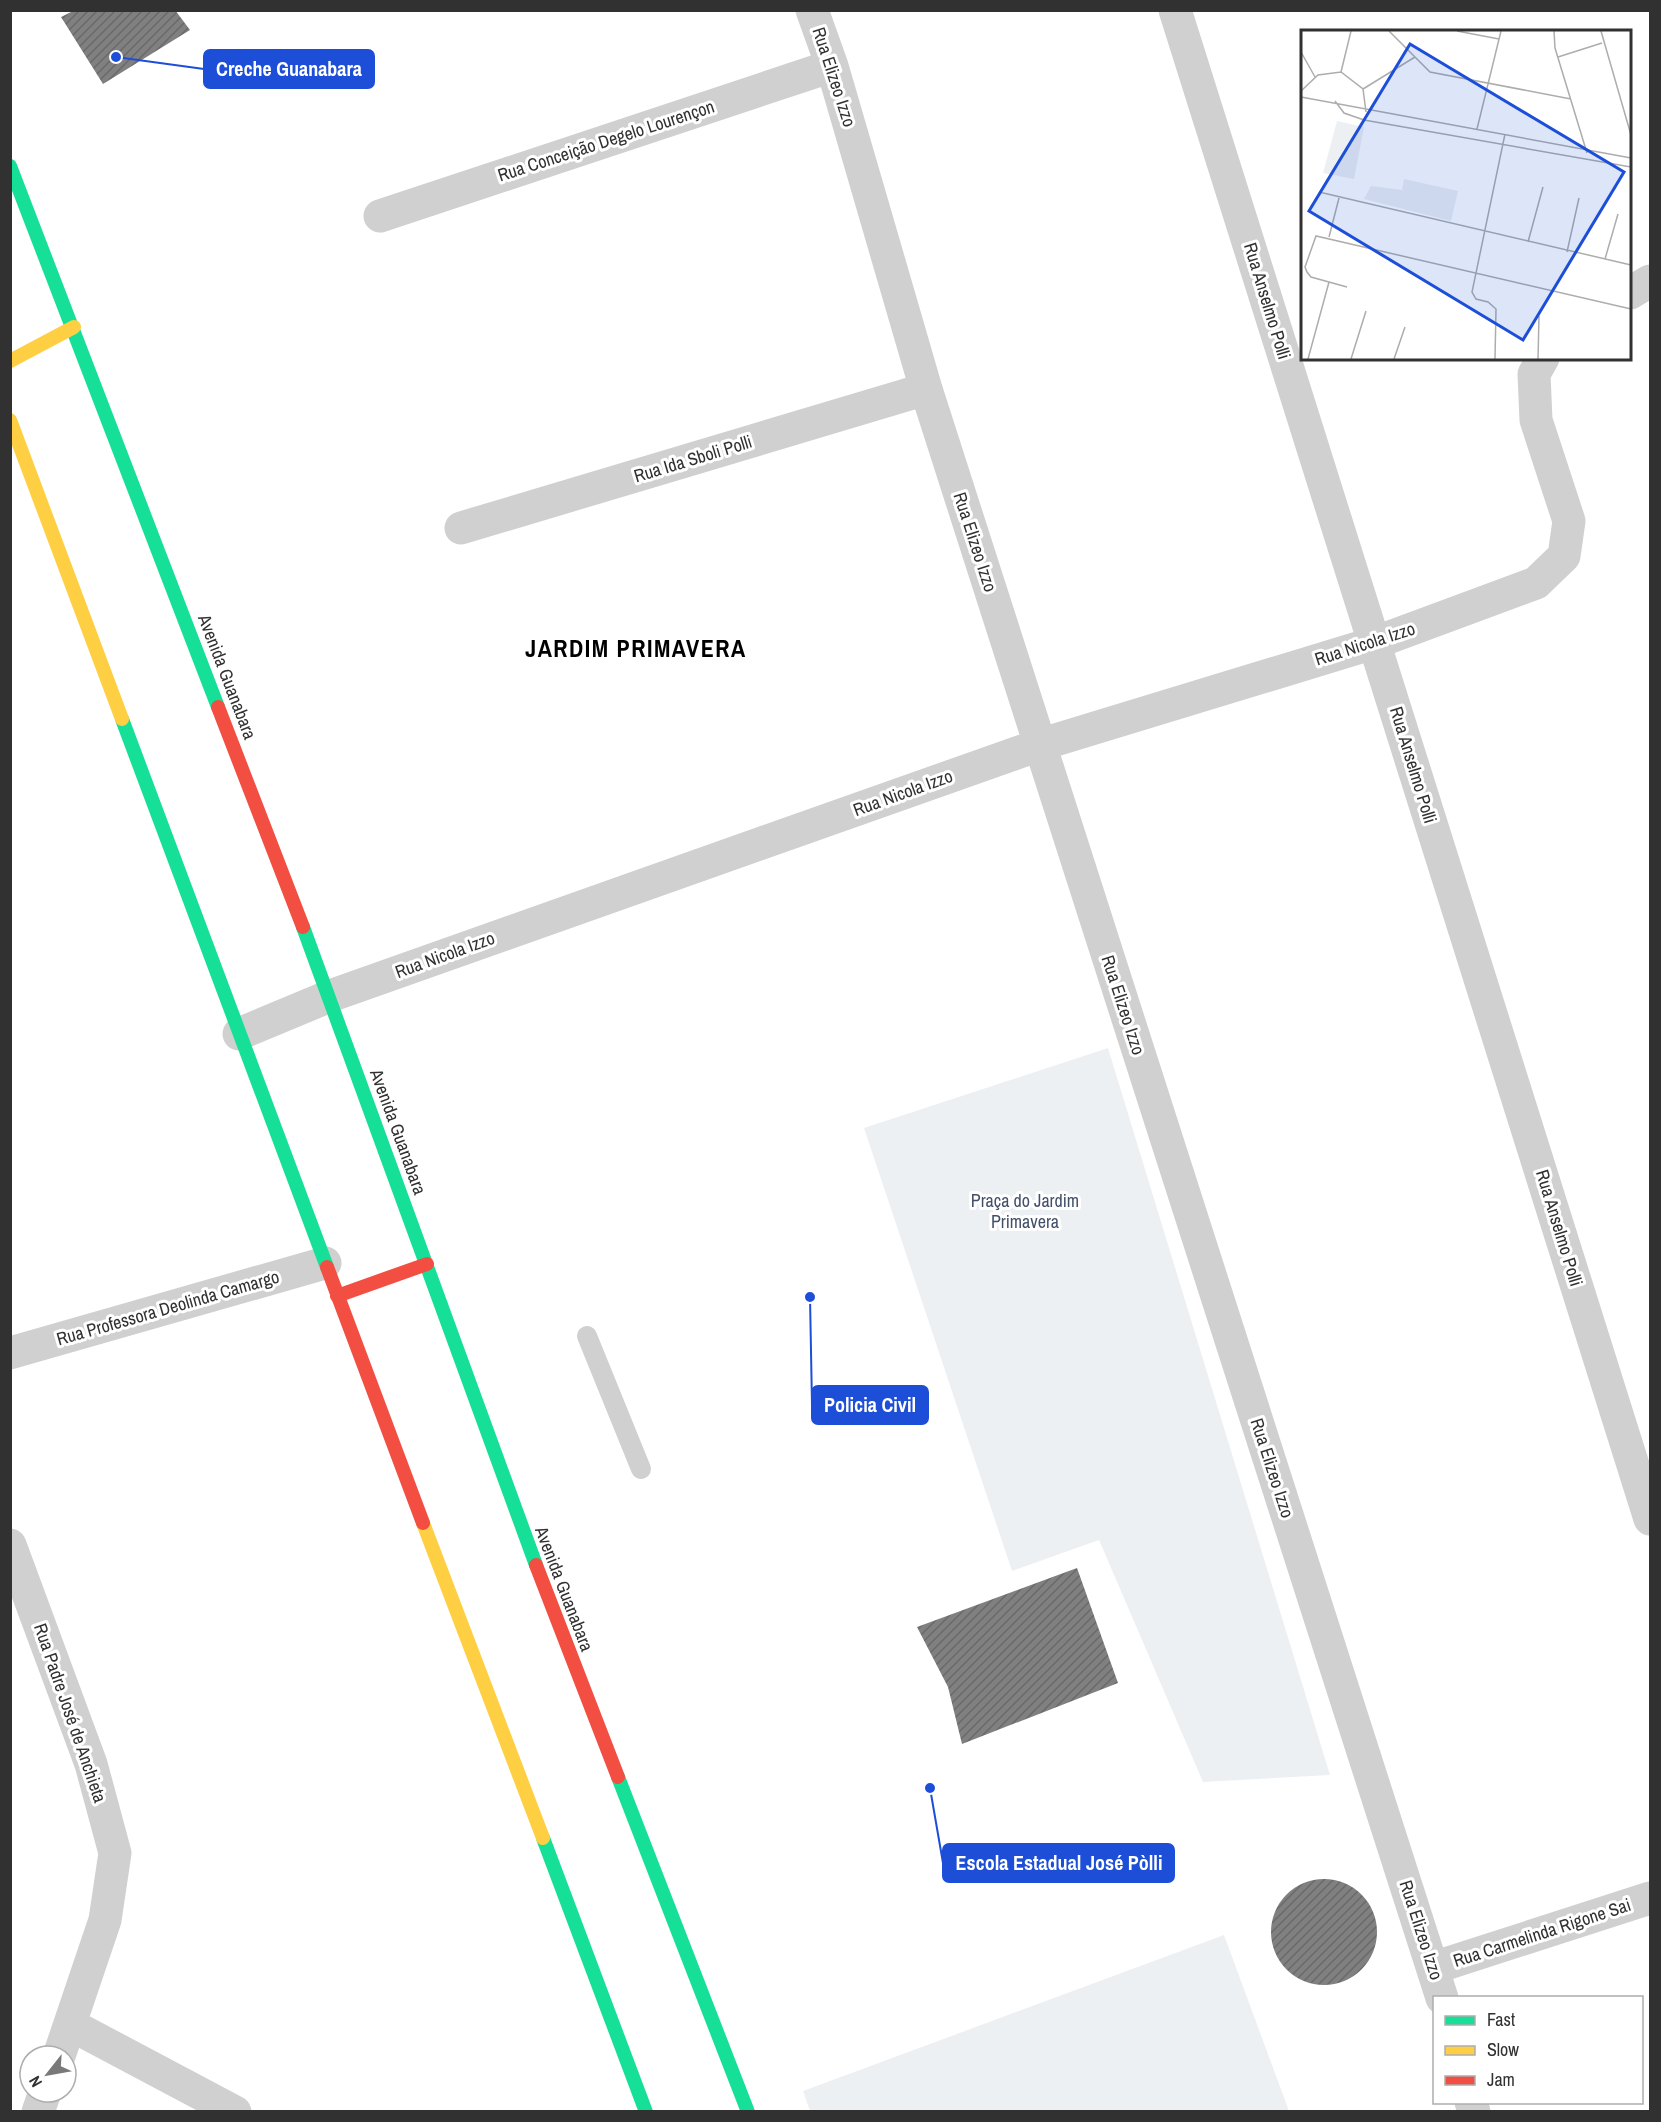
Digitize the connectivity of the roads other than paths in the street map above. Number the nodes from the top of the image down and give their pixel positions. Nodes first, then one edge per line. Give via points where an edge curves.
1 (812, 10) edge
2 (1175, 10) edge
3 (832, 66) junction
4 (10, 166) edge
5 (380, 216) dead end
6 (1650, 281) edge
7 (1631, 292) edge
8 (74, 327) junction
9 (1542, 360) edge
10 (10, 361) edge
11 (926, 389) junction
12 (10, 420) edge
13 (460, 528) dead end
14 (1374, 643) junction
15 (1039, 745) junction
16 (330, 996) junction
17 (239, 1034) junction
18 (325, 1263) junction
19 (427, 1264) junction
20 (337, 1296) junction
21 (587, 1336) dead end
22 (10, 1353) edge
23 (641, 1469) dead end
24 (1650, 1519) edge
25 (10, 1545) edge
26 (1650, 1898) edge
27 (1438, 1983) edge
28 (71, 2025) junction
29 (64, 2044) edge
30 (235, 2112) edge
31 (646, 2112) edge
32 (748, 2112) edge

1 - 3 street, Rua Elizeo Izzo
2 - 14 street, Rua Anselmo Polli
3 - 5 street, Rua Conceição Degelo Lourençon
3 - 11 street, Rua Elizeo Izzo
4 - 8 main road, Avenida Guanabara
6 - 7 street
8 - 10 main road
8 - 16 main road, Avenida Guanabara
9 - 14 street, Rua Nicola Izzo via 1534,374 1536,420 1569,521 1564,556 1536,583
11 - 13 street, Rua Ida Sboli Polli
11 - 15 street, Rua Elizeo Izzo
12 - 17 main road
14 - 15 street, Rua Nicola Izzo
14 - 24 street, Rua Anselmo Polli
15 - 16 street, Rua Nicola Izzo
15 - 27 street, Rua Elizeo Izzo
16 - 17 street, Rua Nicola Izzo
16 - 19 main road, Avenida Guanabara
17 - 18 main road
18 - 20 main road
18 - 22 street, Rua Professora Deolinda Camargo
19 - 20 main road
19 - 32 main road, Avenida Guanabara via 518,1520
20 - 31 main road
21 - 23 lane
25 - 28 street, Rua Padre José de Anchieta via 91,1764 115,1853 105,1920
26 - 27 street, Rua Carmelinda Rigone Sai
28 - 29 street, Rua Padre José de Anchieta
28 - 30 street

